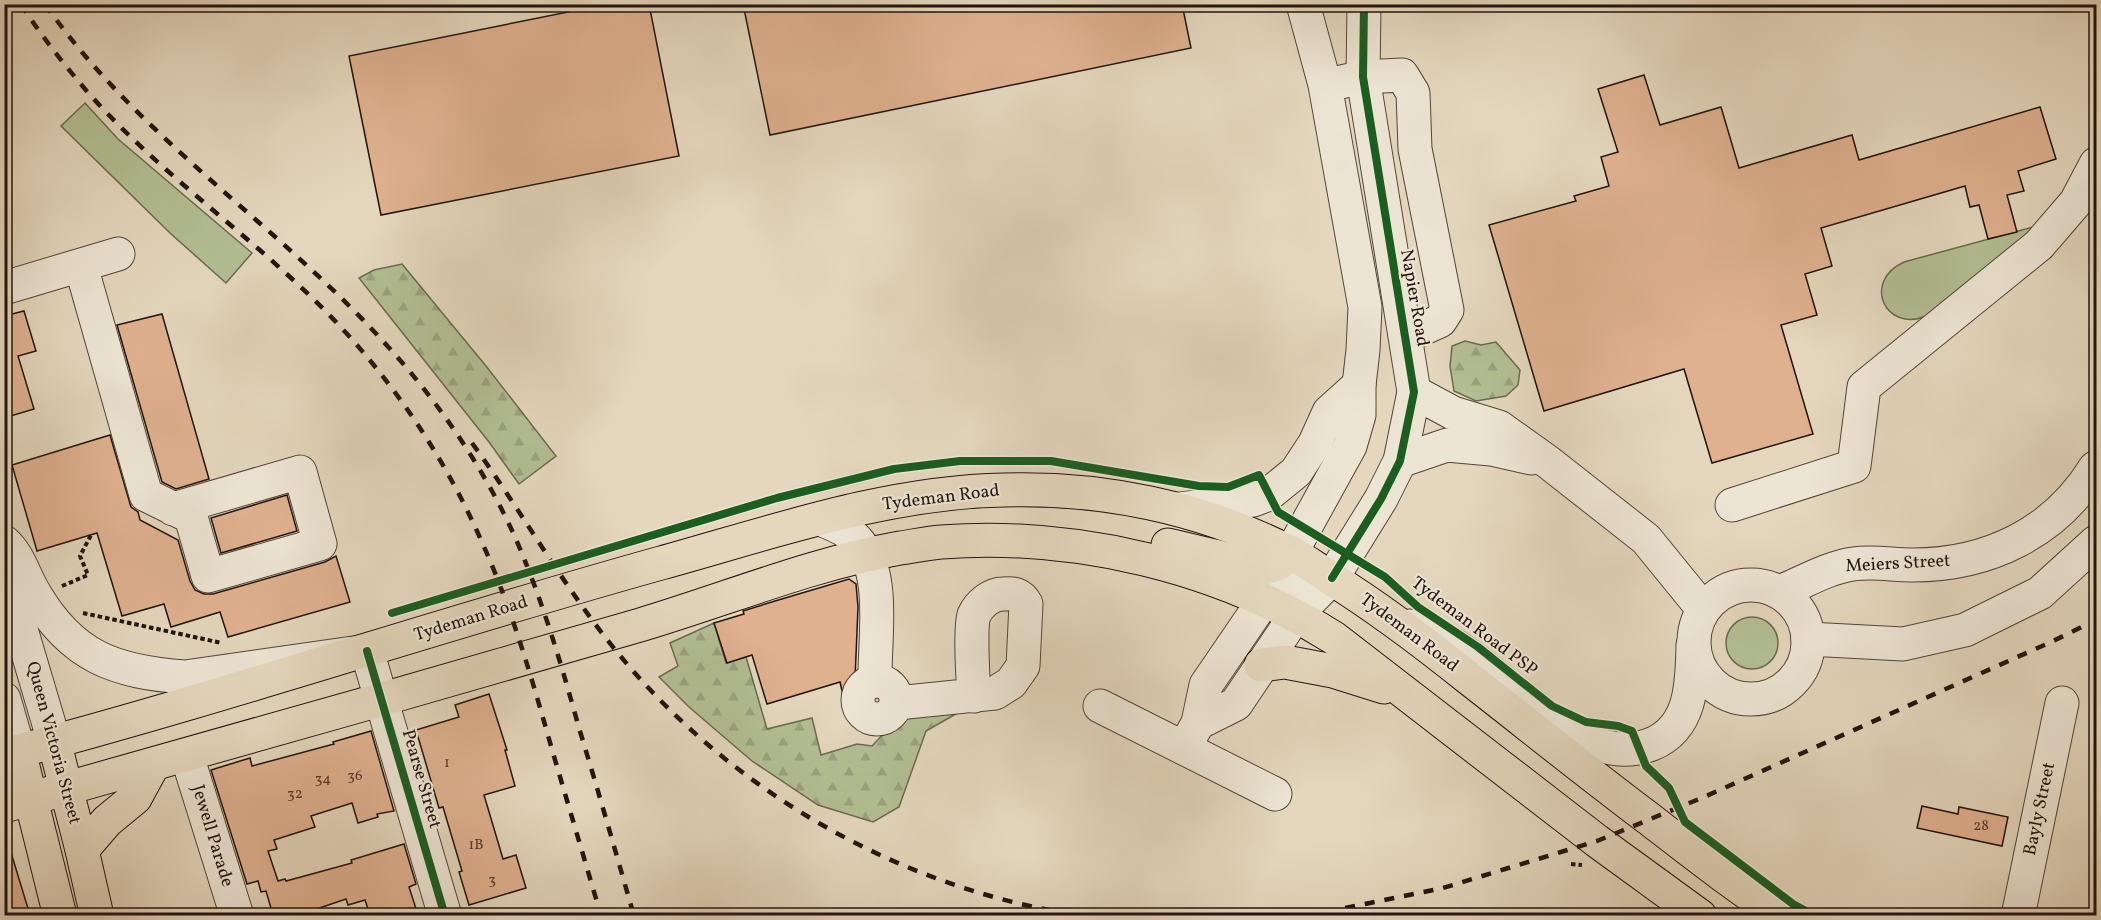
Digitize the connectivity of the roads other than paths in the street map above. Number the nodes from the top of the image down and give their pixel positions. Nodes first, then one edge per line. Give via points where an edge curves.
1 (1364, 4) edge
2 (1303, 5) edge
3 (1363, 78) junction
4 (1325, 85) junction
5 (2097, 164) edge
6 (118, 254) dead end
7 (81, 266) junction
8 (4, 288) edge
9 (1406, 336) junction
10 (1359, 385) junction
11 (1414, 392) junction
12 (1400, 461) junction
13 (1548, 462) junction
14 (2095, 468) dead end
15 (1732, 505) dead end
16 (173, 508) dead end
17 (1180, 509) junction
18 (820, 519) junction
19 (4, 542) edge
20 (1048, 542) junction
21 (2097, 542) edge
22 (1291, 553) junction
23 (867, 554) junction
24 (4, 572) edge
25 (1332, 578) junction
26 (1780, 592) junction
27 (1264, 600) junction
28 (1703, 609) junction
29 (1295, 616) junction
30 (1397, 621) junction
31 (1808, 639) junction
32 (1693, 645) junction
33 (368, 651) junction
34 (1261, 665) junction
35 (1406, 694) junction
36 (974, 696) dead end
37 (4, 699) edge
38 (382, 699) junction
39 (2062, 703) dead end
40 (1100, 706) dead end
41 (1191, 735) junction
42 (54, 741) junction
43 (12, 753) edge
44 (187, 756) junction
45 (153, 765) junction
46 (67, 789) junction
47 (1275, 794) dead end
48 (18, 803) edge
49 (82, 850) junction
50 (60, 915) edge
51 (97, 915) edge
52 (237, 915) edge
53 (445, 915) edge
54 (1700, 915) edge
55 (1780, 915) edge
56 (2018, 915) edge

1 - 3 street, Napier Road
2 - 4 street
3 - 4 street
3 - 9 street, Napier Road
3 - 9 street via 1402,75 1413,93 1415,148 1447,310 1440,321
4 - 10 street via 1365,306
5 - 15 street via 2076,202 2039,245 1864,387 1854,466
6 - 7 street
7 - 8 street
7 - 16 street via 146,495
9 - 11 street, Napier Road
10 - 17 street via 1329,412 1316,443 1296,472 1269,494 1253,500
10 - 22 street via 1359,415 1350,446
11 - 12 street, Napier Road
11 - 13 street via 1453,413 1499,427
12 - 13 street via 1447,445 1491,449
12 - 25 street, Napier Road
13 - 28 street via 1646,539
14 - 26 street, Meiers Street via 2082,488 2050,519 2024,539 1989,554 1953,563 1854,564 1834,568
17 - 18 main road, Tydeman Road via 1093,494 1004,490 882,504
17 - 22 main road, Tydeman Road
18 - 23 street via 855,537
18 - 33 main road, Tydeman Road via 595,581
19 - 33 street via 56,627 104,661 133,671 185,677
20 - 22 main road via 1124,534 1265,568
20 - 23 main road via 939,542
20 - 27 main road via 1152,561
21 - 31 street via 2040,593 1965,630 1903,644
22 - 25 main road, Tydeman Road
23 - 36 street via 877,600 886,692
23 - 38 main road
24 - 42 street, Queen Victoria Street
25 - 27 street via 1285,588
25 - 29 street, Napier Road
25 - 30 main road, Tydeman Road
26 - 28 street via 1760,585 1738,586 1718,594
26 - 31 street via 1802,615
27 - 29 main road
27 - 41 street via 1206,685
28 - 32 street via 1696,622
29 - 34 street, Napier Road
29 - 35 main road via 1334,638
30 - 32 street via 1451,643 1559,726 1596,744 1623,749 1654,743 1676,726 1689,699
30 - 55 main road, Tydeman Road via 1689,850
31 - 32 street via 1806,659 1797,676 1782,690 1754,699 1734,697 1716,688 1702,673
33 - 38 street, Pearse Street
33 - 42 main road, Tydeman Road
34 - 35 main road via 1285,662 1333,671
34 - 41 street, Napier Road via 1236,704
35 - 54 main road
37 - 43 street, Queen Victoria Street
38 - 44 main road
38 - 53 street, Pearse Street
39 - 56 street, Bayly Street
40 - 41 street
41 - 47 street
42 - 43 main road, Tydeman Road
42 - 46 main road, Queen Victoria Street
43 - 48 main road, Queen Victoria Street
44 - 45 main road
44 - 52 street, Jewell Parade
45 - 46 main road
45 - 49 main road via 135,798 107,821
46 - 48 main road
46 - 49 main road, Queen Victoria Street
48 - 50 main road, Queen Victoria Street
49 - 51 main road, Queen Victoria Street

